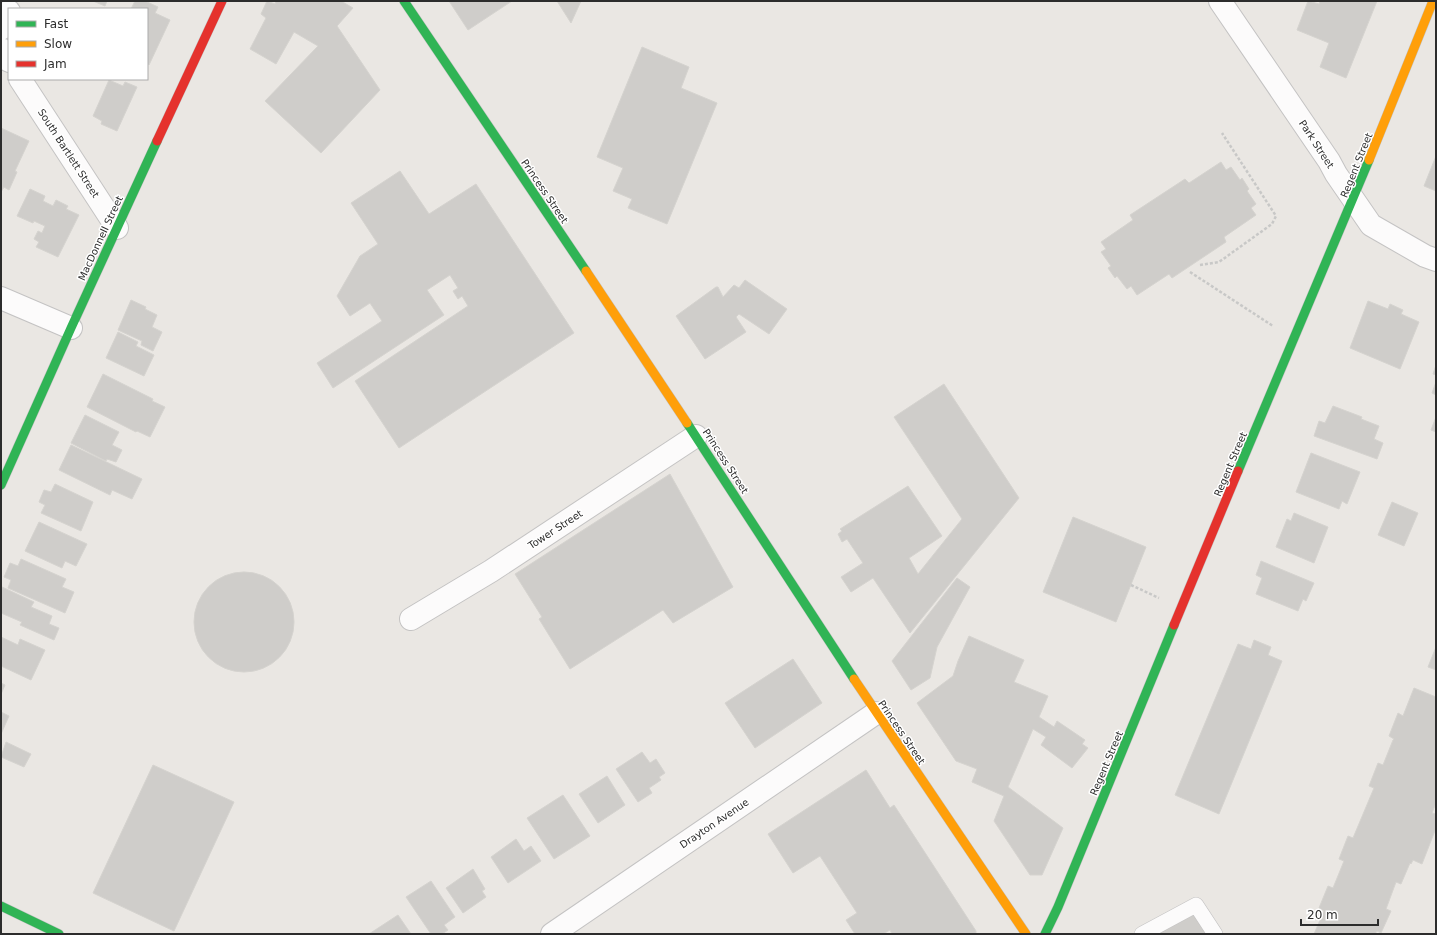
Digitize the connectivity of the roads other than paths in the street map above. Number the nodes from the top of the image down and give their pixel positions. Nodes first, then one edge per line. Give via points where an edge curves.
1 (222, 1) edge
2 (404, 1) edge
3 (1220, 1) edge
4 (1434, 1) edge
5 (8, 12) edge
6 (1, 29) edge
7 (1, 48) edge
8 (8, 59) edge
9 (21, 80) edge
10 (1354, 201) junction
11 (117, 228) junction
12 (1436, 260) edge
13 (1, 298) edge
14 (70, 328) junction
15 (696, 436) junction
16 (1, 485) edge
17 (411, 619) dead end
18 (876, 713) junction
19 (1, 906) edge
20 (58, 934) edge
21 (552, 934) edge
22 (1026, 934) edge
23 (1045, 934) edge
24 (1142, 934) edge
25 (1215, 934) edge

1 - 11 street, MacDonnell Street
2 - 15 street, Princess Street
3 - 10 street, Park Street via 1325,154
4 - 10 street, Regent Street
5 - 6 street
7 - 8 street
9 - 11 street, South Bartlett Street
10 - 12 street, Park Street via 1371,225
10 - 23 street, Regent Street
11 - 14 street, MacDonnell Street
13 - 14 street
14 - 16 street, MacDonnell Street
15 - 17 street, Tower Street via 491,571
15 - 18 street, Princess Street
18 - 21 street, Drayton Avenue
18 - 22 street, Princess Street
19 - 20 street
24 - 25 lane via 1196,905

